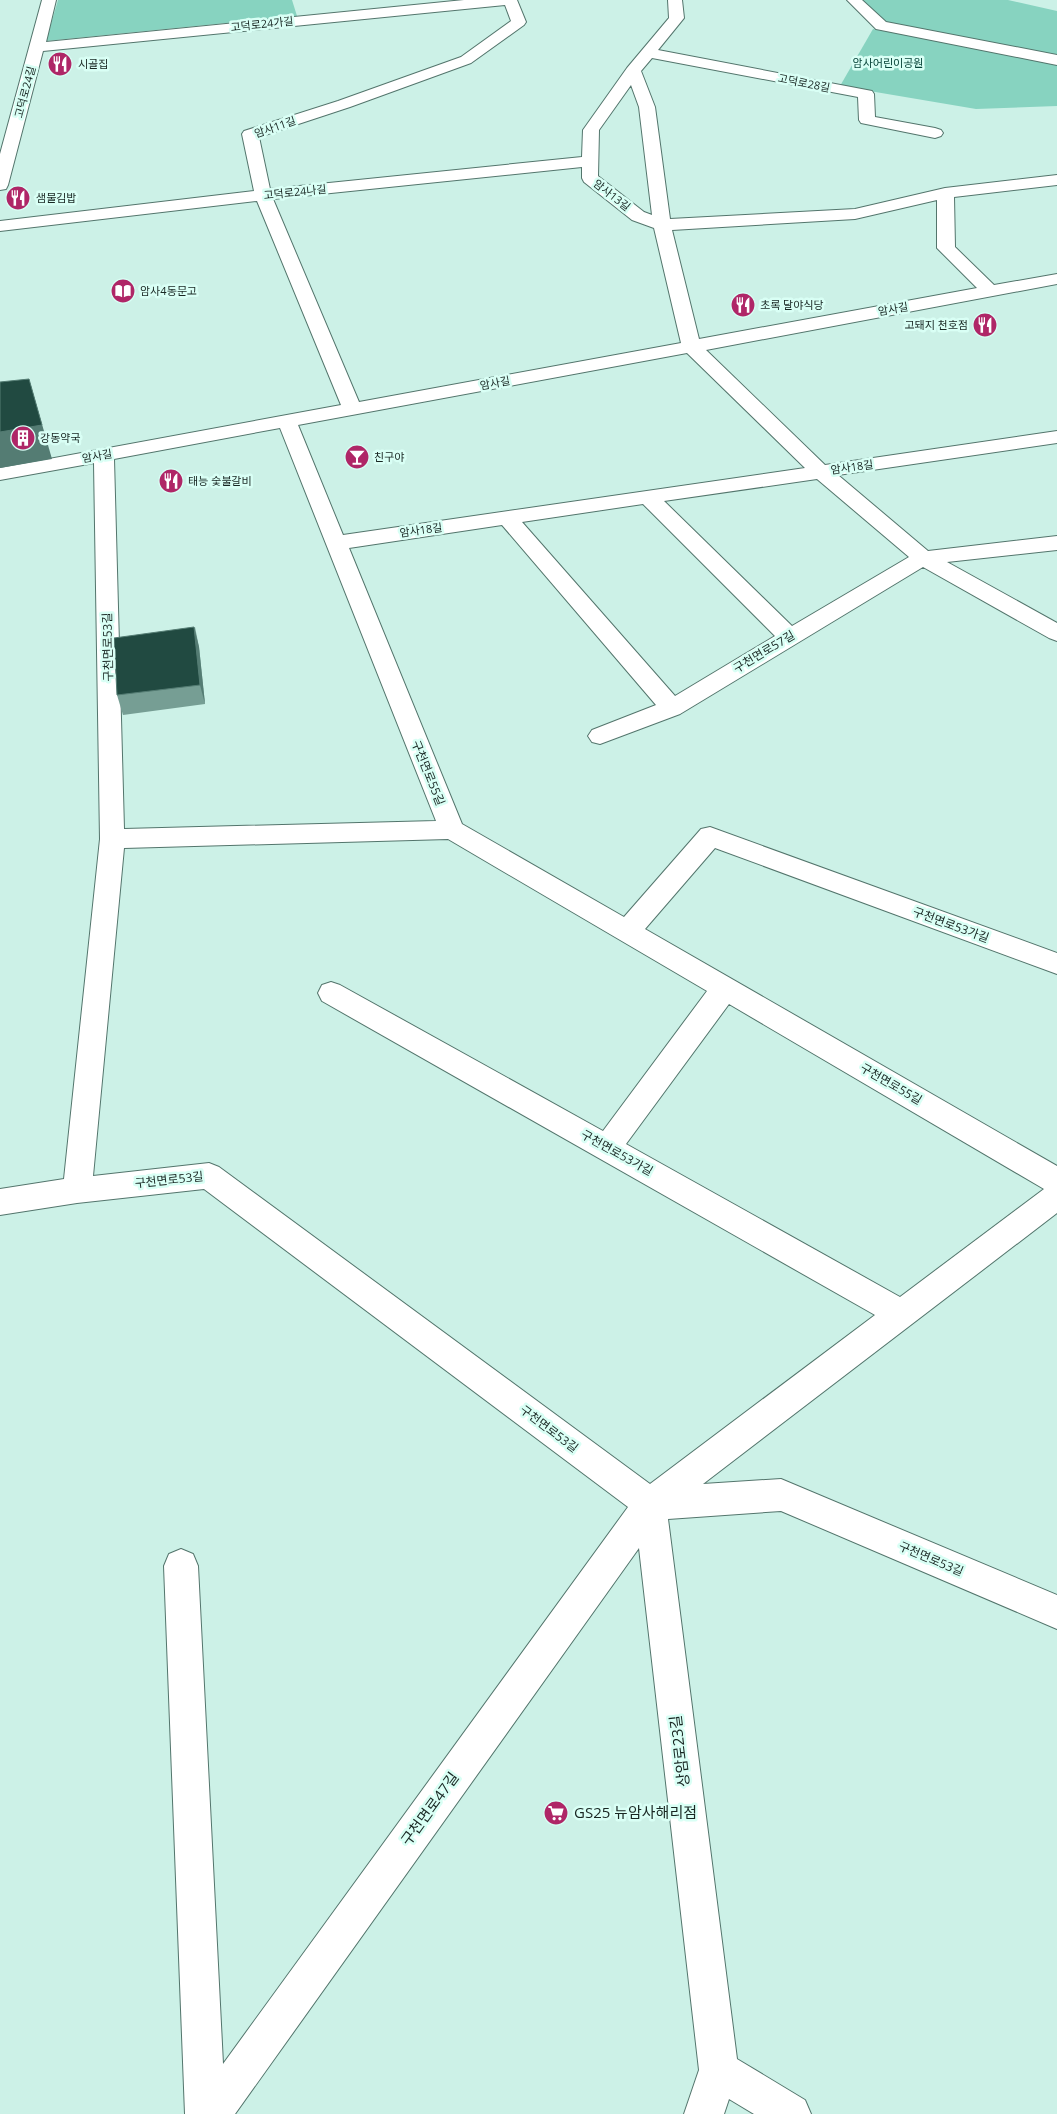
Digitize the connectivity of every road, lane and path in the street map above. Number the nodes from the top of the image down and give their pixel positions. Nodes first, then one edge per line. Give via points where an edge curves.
1 (49, 0) edge
2 (509, 0) edge
3 (675, 0) edge
4 (854, 0) edge
5 (488, 1) edge
6 (37, 47) junction
7 (648, 53) junction
8 (1057, 60) edge
9 (633, 70) junction
10 (935, 133) dead end
11 (590, 161) junction
12 (1057, 180) edge
13 (0, 185) edge
14 (944, 193) junction
15 (263, 195) junction
16 (662, 225) junction
17 (0, 226) edge
18 (1057, 279) edge
19 (990, 291) junction
20 (691, 346) junction
21 (353, 410) junction
22 (287, 422) junction
23 (1057, 437) edge
24 (104, 455) junction
25 (820, 471) junction
26 (0, 474) edge
27 (648, 497) junction
28 (507, 518) junction
29 (336, 543) junction
30 (1057, 543) edge
31 (923, 558) junction
32 (1057, 633) edge
33 (790, 637) junction
34 (672, 708) junction
35 (600, 736) dead end
36 (452, 830) junction
37 (112, 839) junction
38 (628, 932) junction
39 (1057, 964) edge
40 (725, 988) junction
41 (331, 992) dead end
42 (607, 1148) junction
43 (1057, 1180) edge
44 (77, 1190) junction
45 (1057, 1196) edge
46 (0, 1202) edge
47 (902, 1314) junction
48 (650, 1504) junction
49 (181, 1566) dead end
50 (1057, 1612) edge
51 (719, 2070) junction
52 (205, 2114) edge
53 (210, 2114) edge
54 (704, 2114) edge
55 (791, 2114) edge

1 - 6 street, 고덕로24길
2 - 5 street, 고덕로24가길
2 - 15 street, 암사11길 via 518,22 466,60 250,134
3 - 7 street, 암사13길 via 677,18
4 - 8 street via 881,26
5 - 6 street, 고덕로24가길 via 314,13
6 - 13 street, 고덕로24길 via 14,109
7 - 9 street, 암사13길
7 - 10 street, 고덕로28길 via 866,94 866,120
9 - 11 street, 암사13길 via 591,130
9 - 16 street via 647,107
11 - 15 street, 고덕로24나길
11 - 16 street, 암사13길 via 590,178 638,216
12 - 14 street
14 - 16 street via 855,214
14 - 19 street via 946,248
15 - 17 street, 고덕로24나길
15 - 21 street, 암사11길
16 - 20 street
18 - 19 street, 암사길
19 - 20 street, 암사길
20 - 21 street, 암사길
20 - 25 street
21 - 22 street, 암사길
22 - 24 street, 암사길
22 - 29 street, 구천면로55길
23 - 25 street, 암사18길
24 - 26 street, 암사길
24 - 37 street, 구천면로53길
25 - 27 street, 암사18길
25 - 31 street
27 - 28 street, 암사18길
27 - 33 street
28 - 29 street, 암사18길
28 - 34 street
29 - 36 street, 구천면로55길
30 - 31 street, 구천면로57길
31 - 32 street
31 - 33 street, 구천면로57길
33 - 34 street, 구천면로57길
34 - 35 street, 구천면로57길
36 - 37 street
36 - 38 street, 구천면로55길
37 - 44 street, 구천면로53길
38 - 39 street, 구천면로53가길 via 710,836
38 - 40 street, 구천면로55길
40 - 42 street
40 - 43 street, 구천면로55길
41 - 42 street, 구천면로53가길
42 - 47 street, 구천면로53가길
44 - 46 street, 구천면로53길
44 - 48 street, 구천면로53길 via 209,1176
45 - 47 street
47 - 48 street
48 - 50 street, 구천면로53길 via 780,1495
48 - 51 street, 상암로23길
48 - 53 street, 구천면로47길
49 - 52 street
51 - 54 street, 상암로23길
51 - 55 street

